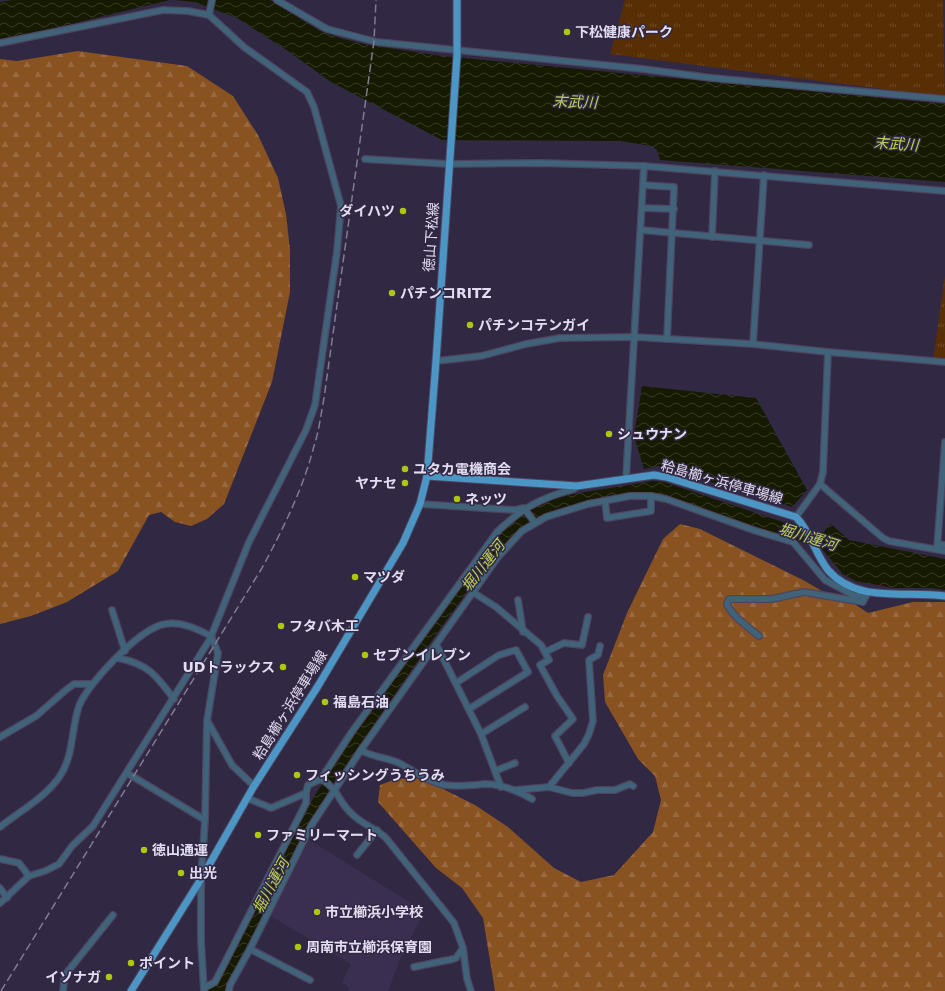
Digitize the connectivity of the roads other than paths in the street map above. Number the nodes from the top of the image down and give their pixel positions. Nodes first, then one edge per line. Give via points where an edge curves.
1 (212, 0) edge
2 (277, 0) edge
3 (457, 0) edge
4 (209, 15) junction
5 (0, 43) edge
6 (457, 53) junction
7 (945, 99) edge
8 (365, 159) dead end
9 (448, 164) junction
10 (644, 166) junction
11 (715, 171) junction
12 (764, 175) junction
13 (643, 185) junction
14 (945, 190) edge
15 (642, 208) junction
16 (674, 209) junction
17 (641, 230) junction
18 (673, 233) junction
19 (712, 237) junction
20 (760, 241) junction
21 (809, 246) dead end
22 (635, 337) junction
23 (667, 339) junction
24 (753, 344) junction
25 (828, 352) junction
26 (436, 361) junction
27 (945, 362) edge
28 (945, 442) edge
29 (428, 476) junction
30 (626, 479) junction
31 (820, 484) junction
32 (577, 486) junction
33 (651, 496) junction
34 (943, 499) edge
35 (605, 501) junction
36 (420, 504) junction
37 (526, 509) junction
38 (798, 520) junction
39 (534, 522) junction
40 (945, 545) edge
41 (938, 546) junction
42 (945, 551) edge
43 (474, 593) junction
44 (867, 594) junction
45 (945, 596) edge
46 (518, 600) dead end
47 (112, 610) dead end
48 (588, 616) dead end
49 (523, 632) junction
50 (211, 636) junction
51 (759, 636) dead end
52 (436, 646) junction
53 (600, 646) dead end
54 (125, 651) junction
55 (545, 652) junction
56 (118, 658) junction
57 (456, 682) junction
58 (92, 684) junction
59 (174, 699) junction
60 (525, 707) dead end
61 (469, 709) junction
62 (207, 721) junction
63 (481, 734) junction
64 (0, 737) edge
65 (361, 750) junction
66 (514, 763) dead end
67 (569, 763) junction
68 (495, 771) junction
69 (127, 773) junction
70 (322, 780) junction
71 (254, 786) junction
72 (633, 786) dead end
73 (501, 787) junction
74 (549, 787) junction
75 (334, 788) junction
76 (516, 790) junction
77 (306, 793) junction
78 (247, 798) junction
79 (532, 798) dead end
80 (205, 820) junction
81 (0, 827) edge
82 (377, 830) junction
83 (357, 855) dead end
84 (0, 858) edge
85 (29, 876) junction
86 (201, 879) junction
87 (0, 888) edge
88 (7, 898) junction
89 (0, 903) edge
90 (112, 915) dead end
91 (463, 948) junction
92 (250, 949) junction
93 (414, 967) dead end
94 (466, 979) junction
95 (310, 980) dead end
96 (204, 990) edge
97 (63, 991) edge
98 (131, 991) edge
99 (229, 991) edge
100 (466, 991) edge
101 (471, 991) edge

1 - 4 street
2 - 6 street via 338,33 377,42
3 - 6 main road, 徳山下松線
4 - 5 street via 174,10 159,11
4 - 50 street via 244,47 307,92 314,107 341,206 315,405 306,430 249,542
6 - 7 street
6 - 9 main road, 徳山下松線
8 - 9 street
9 - 10 street
9 - 26 main road, 徳山下松線
10 - 11 street
10 - 13 street
11 - 12 street
11 - 19 street
12 - 14 street
12 - 20 street
13 - 15 street
13 - 16 street via 674,187
15 - 16 street
15 - 17 street
16 - 18 street
17 - 18 street
17 - 22 street
18 - 19 street
18 - 23 street
19 - 20 street
20 - 21 street
20 - 24 street
22 - 23 street
22 - 26 street via 560,338 481,356
22 - 30 street
23 - 24 street
24 - 25 street
25 - 27 street
25 - 31 street via 823,472
26 - 29 main road, 徳山下松線
28 - 34 street
29 - 32 main road, 粭島櫛ヶ浜停車場線
29 - 36 main road, 粭島櫛ヶ浜停車場線
30 - 32 main road, 粭島櫛ヶ浜停車場線
30 - 38 main road, 粭島櫛ヶ浜停車場線 via 654,475 666,477
31 - 38 street
31 - 41 street via 883,538 889,541
32 - 37 street via 543,499
33 - 35 street via 630,496
33 - 35 street via 651,511 607,518
33 - 44 street via 793,542 825,580 853,595
34 - 41 street
35 - 39 street via 567,510
36 - 37 street
36 - 71 main road, 粭島櫛ヶ浜停車場線 via 403,543 384,576
37 - 39 street
37 - 70 street via 502,527 487,544 351,733
38 - 44 main road via 822,561 837,578 847,586
39 - 43 street via 515,537
40 - 41 street
41 - 42 street
43 - 49 street via 496,607
43 - 52 street
44 - 45 main road
44 - 51 street via 863,602 804,592 772,599 729,599 727,604 737,618
46 - 49 street
47 - 54 street
48 - 55 street via 582,645 564,644
49 - 55 street via 541,645
50 - 54 street via 191,627 175,623 164,624 154,627
50 - 59 street
50 - 62 street via 218,653
52 - 57 street
52 - 65 street
53 - 67 street via 598,655 589,660 593,721 590,734
54 - 56 street
55 - 67 street via 549,660 540,665 573,719 555,736
56 - 58 street
56 - 59 street via 145,667
57 - 61 street
57 - 61 street via 499,655 516,650 528,672
58 - 64 street via 74,684 67,688 36,716
58 - 81 street via 79,707 71,749 61,775 42,795
59 - 69 street
60 - 63 street
61 - 63 street
62 - 71 street via 232,765
62 - 80 street
63 - 68 street
65 - 73 street via 400,764 412,772 443,784 485,784
65 - 75 street
66 - 68 street
67 - 74 street
68 - 73 street
69 - 80 street
69 - 85 street via 93,826 72,846 59,864
70 - 75 street
70 - 77 street via 308,785
71 - 78 main road, 粭島櫛ヶ浜停車場線
72 - 74 street via 630,784 615,790 583,793
73 - 76 street
74 - 76 street
75 - 82 street via 350,813
75 - 92 street via 311,826
76 - 79 street
77 - 78 street via 272,808
77 - 96 street via 306,803 235,944 215,982
78 - 86 main road, 粭島櫛ヶ浜停車場線
80 - 86 street
82 - 83 street
82 - 91 street via 454,923
84 - 85 street via 19,863
85 - 88 street
86 - 96 street
86 - 98 main road, 粭島櫛ヶ浜停車場線
87 - 88 street
88 - 89 street
90 - 97 street via 65,975
91 - 93 street via 453,960
91 - 94 street
92 - 95 street
92 - 99 street
94 - 100 street
94 - 101 street

